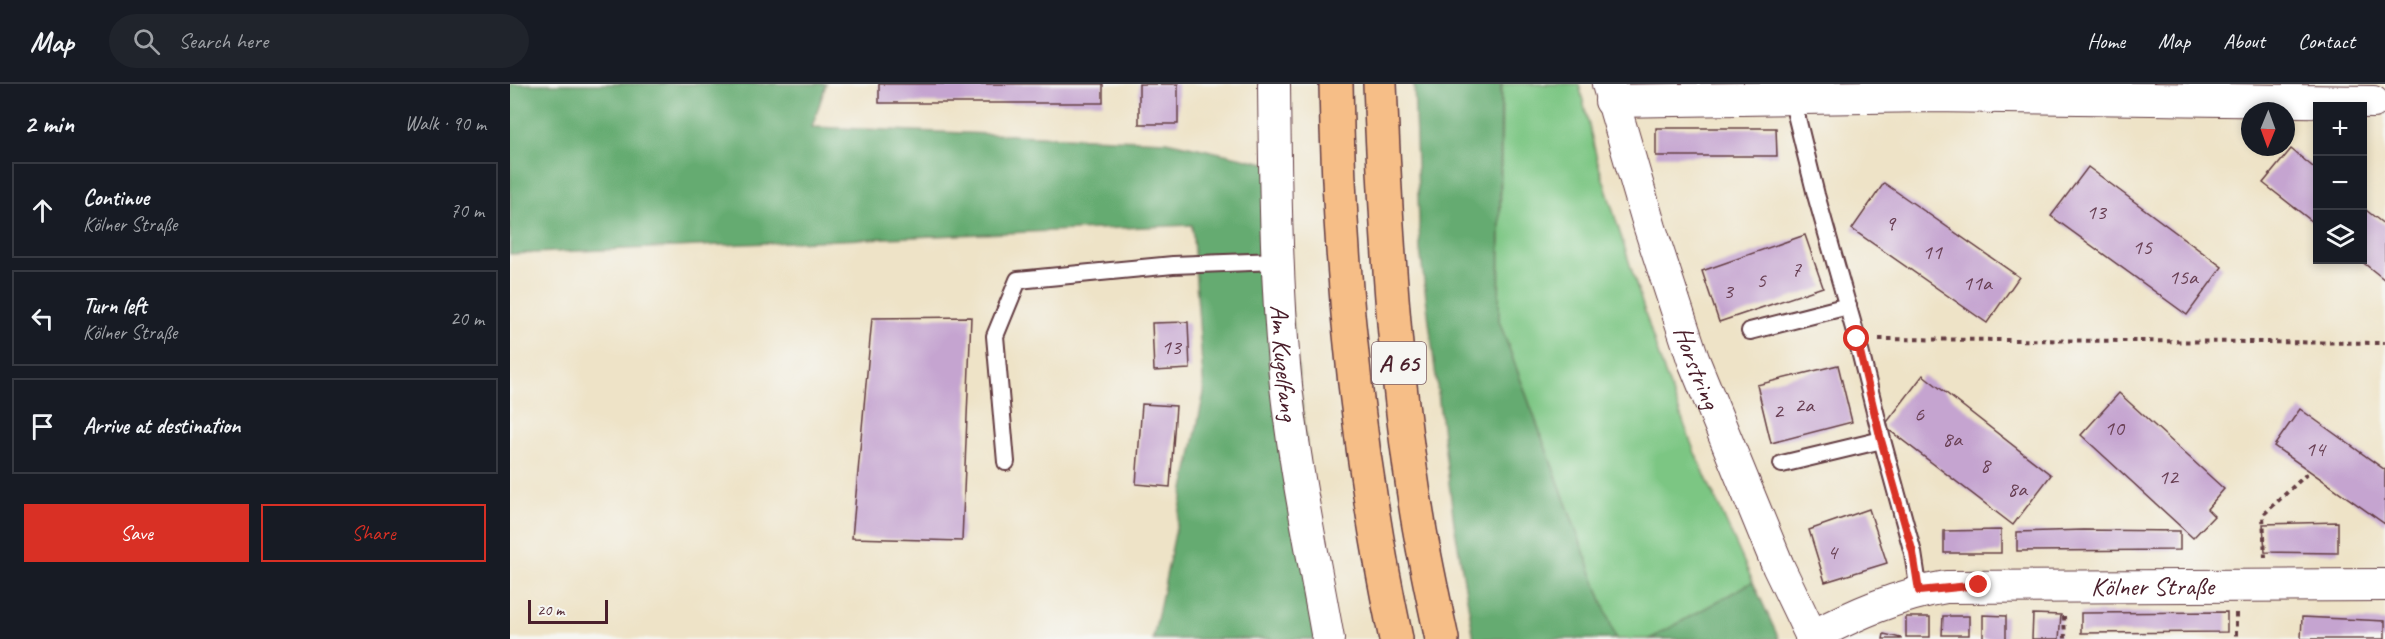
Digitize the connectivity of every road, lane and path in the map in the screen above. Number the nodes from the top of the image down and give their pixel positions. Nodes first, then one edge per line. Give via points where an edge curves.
1 (1274, 84) edge
2 (1336, 84) edge
3 (1380, 84) edge
4 (1791, 91) edge
5 (1610, 92) edge
6 (2373, 102) dead end
7 (1276, 261) junction
8 (1848, 306) junction
9 (1750, 331) dead end
10 (1857, 339) junction
11 (2385, 343) edge
12 (1881, 440) junction
13 (1006, 462) dead end
14 (1782, 464) dead end
15 (2310, 471) dead end
16 (2267, 585) junction
17 (2385, 585) edge
18 (1919, 591) junction
19 (1812, 638) edge
20 (1328, 639) edge
21 (1396, 639) edge
22 (1442, 639) edge

1 - 7 street, Am Kugelfang
2 - 21 highway, A 65 via 1353,356 1375,521
3 - 22 highway, A 65 via 1389,260 1407,445
4 - 5 street
4 - 6 street
4 - 8 lane
5 - 19 street, Horstring via 1693,359 1740,478
7 - 13 lane via 1173,265 1018,280 995,336
7 - 20 street, Am Kugelfang via 1291,424
8 - 9 lane
8 - 10 lane
10 - 11 path
10 - 12 lane
12 - 14 lane
12 - 18 lane via 1913,553
15 - 16 path via 2263,515
16 - 17 street, Kölner Straße
16 - 18 street, Kölner Straße via 1979,585
18 - 19 street, Kölner Straße via 1854,615

